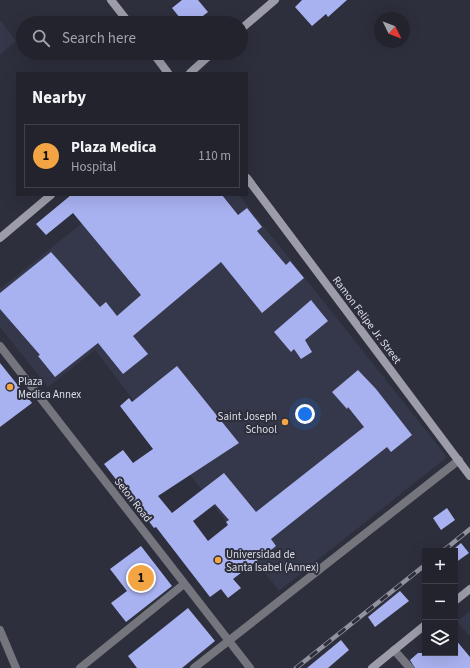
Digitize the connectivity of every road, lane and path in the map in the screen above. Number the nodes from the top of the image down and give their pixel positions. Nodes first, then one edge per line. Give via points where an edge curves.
1 (111, 0) edge
2 (275, 0) edge
3 (124, 16) edge
4 (248, 23) edge
5 (158, 60) edge
6 (204, 60) edge
7 (167, 72) edge
8 (191, 72) edge
9 (248, 179) edge
10 (50, 196) edge
11 (0, 238) edge
12 (1, 349) edge
13 (459, 460) junction
14 (470, 476) edge
15 (184, 584) junction
16 (470, 589) edge
17 (458, 599) edge
18 (422, 627) edge
19 (0, 630) edge
20 (228, 640) junction
21 (394, 650) junction
22 (16, 668) edge
23 (80, 668) edge
24 (194, 668) edge
25 (250, 668) edge
26 (372, 668) edge
27 (410, 668) edge

1 - 3 street
2 - 4 street
5 - 7 street
6 - 8 street
9 - 13 street, Ramon Felipe Jr. Street
10 - 11 street
12 - 15 street, Seton Road
13 - 14 street, Ramon Felipe Jr. Street
13 - 20 street
15 - 20 street, Seton Road
15 - 23 street
16 - 17 street
18 - 21 street
19 - 22 street
20 - 24 street
20 - 25 street, Seton Road
21 - 26 street
21 - 27 street

